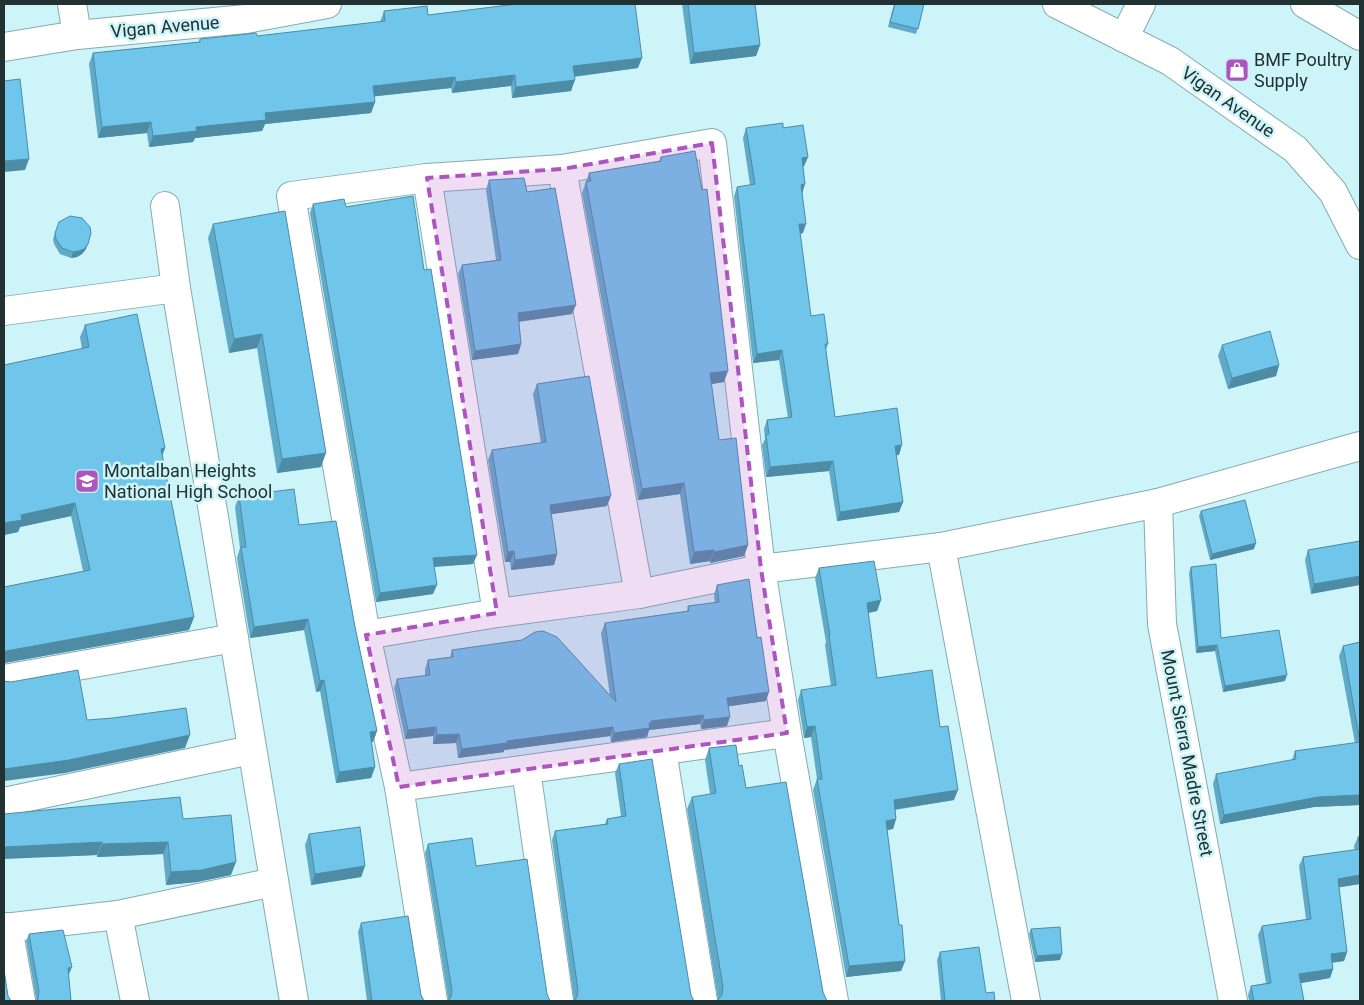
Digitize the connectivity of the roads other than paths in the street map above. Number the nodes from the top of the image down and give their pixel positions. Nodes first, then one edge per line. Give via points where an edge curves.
1 (72, 4) edge
2 (327, 4) edge
3 (1057, 4) edge
4 (1141, 4) edge
5 (1305, 4) edge
6 (244, 12) edge
7 (77, 35) junction
8 (1360, 36) edge
9 (1124, 38) junction
10 (4, 47) edge
11 (562, 169) junction
12 (426, 178) junction
13 (165, 206) dead end
14 (1360, 245) edge
15 (176, 288) junction
16 (4, 312) edge
17 (1360, 446) edge
18 (1158, 503) junction
19 (941, 547) junction
20 (761, 570) junction
21 (639, 594) junction
22 (497, 613) junction
23 (366, 635) junction
24 (234, 638) junction
25 (4, 679) edge
26 (787, 733) junction
27 (252, 750) junction
28 (662, 751) junction
29 (526, 770) junction
30 (399, 787) junction
31 (4, 802) edge
32 (274, 882) junction
33 (118, 915) junction
34 (6, 928) edge
35 (20, 1001) edge
36 (135, 1001) edge
37 (294, 1001) edge
38 (432, 1001) edge
39 (559, 1001) edge
40 (703, 1001) edge
41 (834, 1001) edge
42 (1026, 1001) edge
43 (1233, 1001) edge

1 - 7 street
2 - 6 street, Vigan Avenue
3 - 9 street, Vigan Avenue
4 - 9 street
5 - 8 street
6 - 7 street, Vigan Avenue
7 - 10 street, Vigan Avenue
9 - 14 street, Vigan Avenue via 1170,62 1295,149 1333,192
11 - 12 street
11 - 20 street via 712,143
11 - 21 street
12 - 22 street
12 - 23 street via 291,196
13 - 15 street
15 - 16 street
15 - 24 street
17 - 18 street
18 - 19 street
18 - 43 street, Mount Sierra Madre Street via 1162,624
19 - 20 street
19 - 42 street
20 - 21 street
20 - 26 street
21 - 22 street
22 - 23 street
23 - 30 street
24 - 25 street
24 - 27 street
26 - 28 street
26 - 41 street
27 - 31 street
27 - 32 street
28 - 29 street
28 - 40 street
29 - 30 street
29 - 39 street
30 - 38 street
32 - 33 street
32 - 37 street
33 - 34 street
33 - 36 street
34 - 35 street

